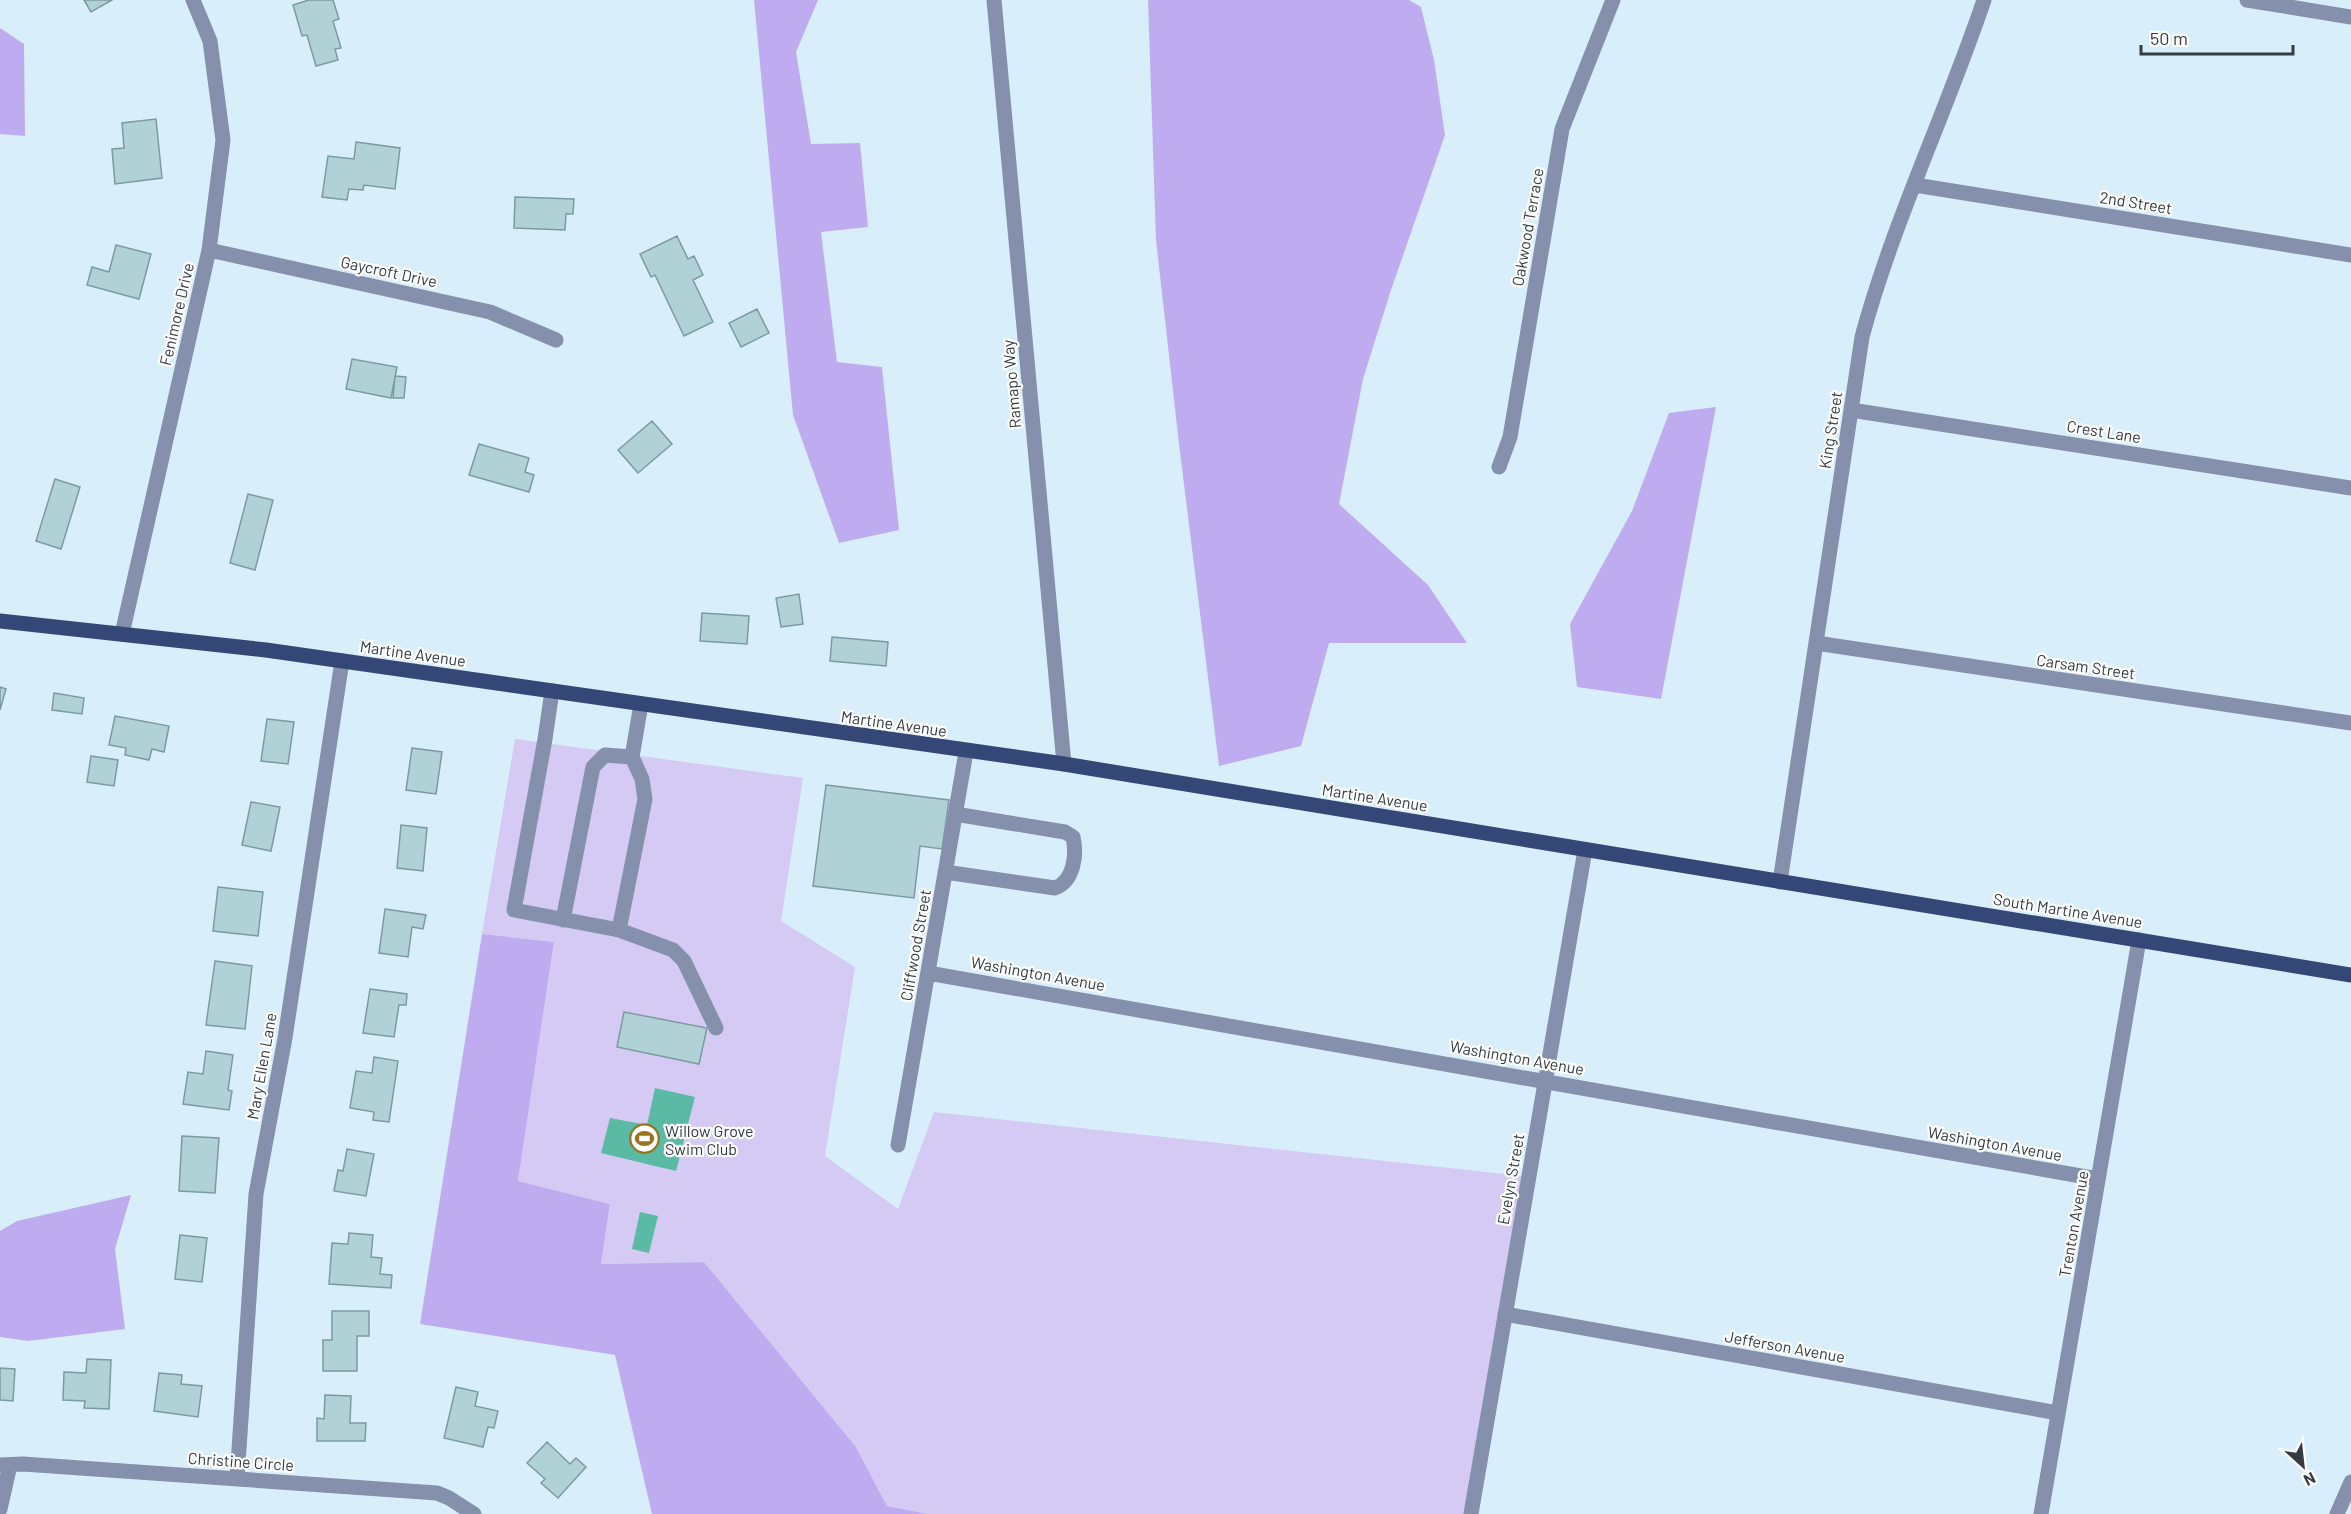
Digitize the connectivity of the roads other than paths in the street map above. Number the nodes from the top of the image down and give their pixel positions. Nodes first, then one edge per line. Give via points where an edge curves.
1 (193, 0) edge
2 (994, 0) edge
3 (1613, 0) edge
4 (1984, 0) edge
5 (2247, 0) edge
6 (2351, 17) edge
7 (1915, 185) junction
8 (209, 250) junction
9 (2351, 255) edge
10 (556, 340) dead end
11 (1851, 410) junction
12 (1499, 467) dead end
13 (2351, 488) edge
14 (0, 621) edge
15 (122, 634) junction
16 (1816, 644) junction
17 (342, 661) junction
18 (552, 691) junction
19 (641, 705) junction
20 (2351, 723) edge
21 (966, 752) junction
22 (632, 757) junction
23 (1064, 764) junction
24 (955, 814) junction
25 (1585, 850) junction
26 (945, 872) junction
27 (1780, 882) junction
28 (563, 920) junction
29 (619, 930) junction
30 (2139, 940) junction
31 (928, 973) junction
32 (2351, 975) edge
33 (716, 1028) dead end
34 (1545, 1080) junction
35 (898, 1145) dead end
36 (2098, 1179) junction
37 (1505, 1314) junction
38 (2058, 1413) junction
39 (5, 1465) edge
40 (237, 1479) junction
41 (2351, 1482) edge
42 (0, 1509) edge
43 (474, 1514) edge
44 (1471, 1514) edge
45 (2041, 1514) edge
46 (2337, 1514) edge

1 - 8 street, Fenimore Drive via 210,41 224,140
2 - 23 street, Ramapo Way
3 - 12 street, Oakwood Terrace via 1562,129 1510,437
4 - 7 street, King Street
5 - 6 street
7 - 9 street, 2nd Street
7 - 11 street, King Street via 1876,286 1862,337
8 - 10 street, Gaycroft Drive via 490,312
8 - 15 street, Fenimore Drive
11 - 13 street, Crest Lane
11 - 16 street, King Street
14 - 15 main road, Martine Avenue
15 - 17 main road, Martine Avenue
16 - 20 street, Carsam Street
16 - 27 street, King Street
17 - 18 main road, Martine Avenue
17 - 40 street, Mary Ellen Lane via 285,1038 256,1194
18 - 19 main road, Martine Avenue
18 - 28 street via 514,910
19 - 21 main road, Martine Avenue
19 - 22 street
21 - 23 main road, Martine Avenue
21 - 24 street, Cliffwood Street
22 - 28 street via 605,755 593,767
22 - 29 street via 642,779 645,799
23 - 25 main road, Martine Avenue
24 - 26 street, Cliffwood Street
24 - 26 street via 1065,832 1073,837 1076,850 1071,872 1063,885 1055,888
25 - 27 main road, Martine Avenue
25 - 34 street, Evelyn Street
26 - 31 street, Cliffwood Street
27 - 30 main road, South Martine Avenue
28 - 29 street
29 - 33 street via 673,950 684,961
30 - 32 main road, South Martine Avenue
30 - 36 street, Trenton Avenue
31 - 34 street, Washington Avenue
31 - 35 street, Cliffwood Street
34 - 36 street, Washington Avenue
34 - 37 street, Evelyn Street
36 - 38 street, Trenton Avenue
37 - 38 street, Jefferson Avenue
37 - 44 street, Evelyn Street
38 - 45 street, Trenton Avenue
39 - 40 street, Christine Circle
39 - 42 street
40 - 43 street, Christine Circle via 437,1493
41 - 46 street

